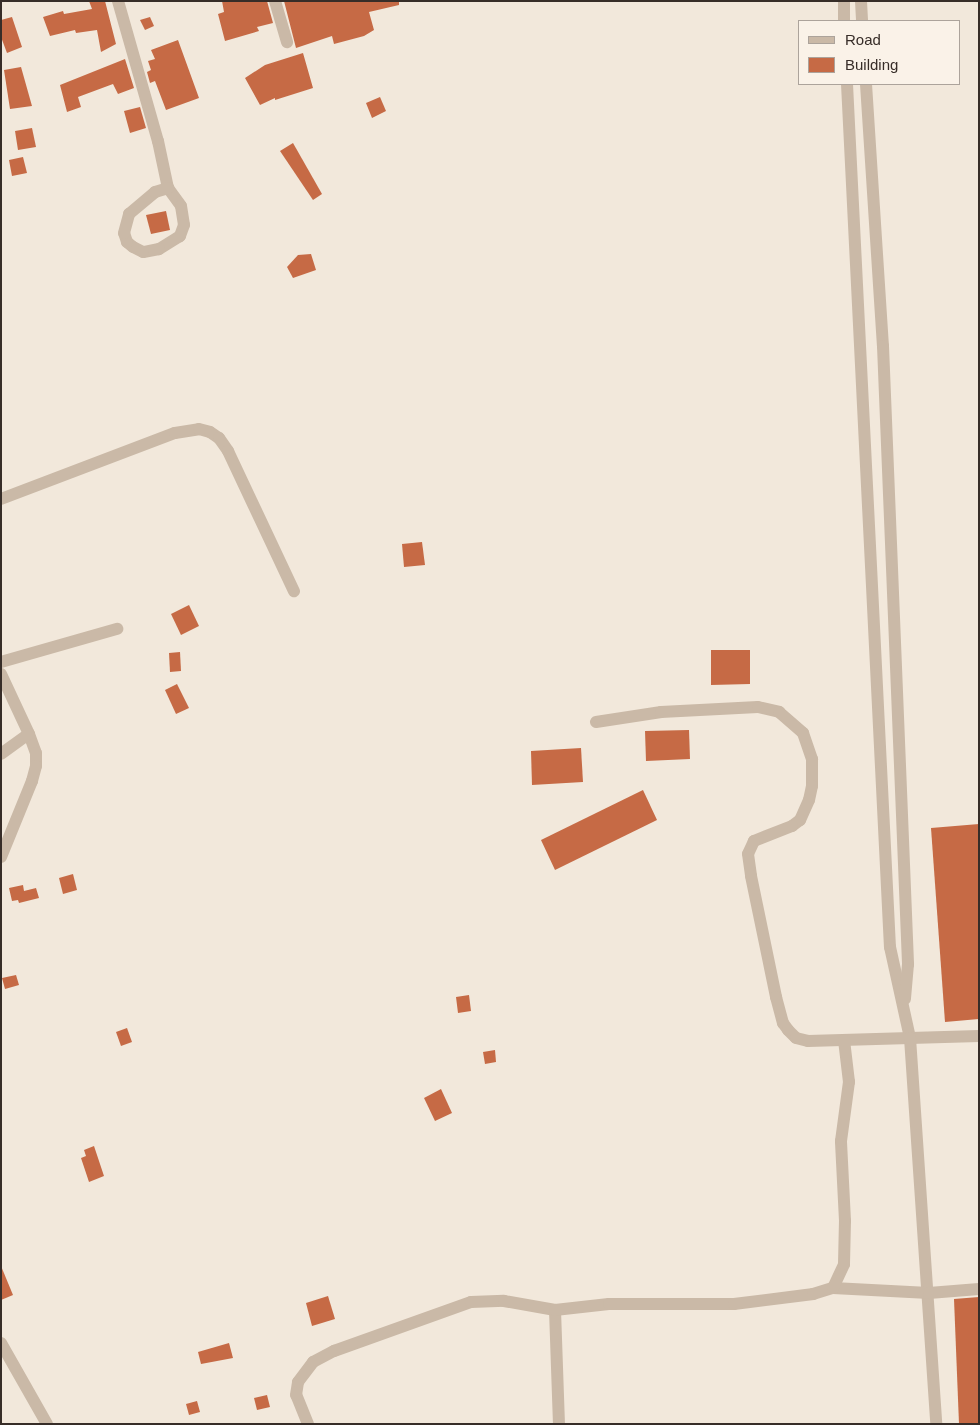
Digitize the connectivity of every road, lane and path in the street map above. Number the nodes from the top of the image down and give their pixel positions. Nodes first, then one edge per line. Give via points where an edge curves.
1 (118, 1) edge
2 (275, 1) edge
3 (844, 1) edge
4 (861, 1) edge
5 (844, 20) edge
6 (862, 20) edge
7 (287, 42) dead end
8 (847, 85) edge
9 (866, 85) edge
10 (168, 188) junction
11 (1, 499) edge
12 (294, 591) dead end
13 (116, 629) dead end
14 (1, 662) edge
15 (1, 674) edge
16 (596, 722) dead end
17 (29, 734) junction
18 (1, 754) edge
19 (1, 857) edge
20 (904, 1004) junction
21 (979, 1036) edge
22 (910, 1038) junction
23 (844, 1040) junction
24 (833, 1288) junction
25 (979, 1289) edge
26 (929, 1293) junction
27 (555, 1310) junction
28 (1, 1343) edge
29 (47, 1424) edge
30 (308, 1424) edge
31 (559, 1424) edge
32 (936, 1424) edge

1 - 10 street
2 - 7 street
3 - 5 street
4 - 6 street
8 - 20 street via 890,947
9 - 20 street via 883,346 908,964
10 - 10 street via 154,192 129,214 124,233 127,242 143,252 160,249 180,236 184,225 181,206
11 - 12 street via 174,433 199,429 210,432 228,451
13 - 14 street
15 - 17 street
16 - 23 street via 661,712 758,708 780,712 803,733 812,759 812,786 807,806 800,820 792,826 754,841 748,854 750,876 783,1023 796,1038
17 - 18 street
17 - 19 street via 36,753 32,781
20 - 22 street
21 - 22 street
22 - 23 street
22 - 26 street
23 - 24 street via 849,1082 841,1141 844,1264
24 - 26 street
24 - 27 street via 813,1294 734,1304 609,1304
25 - 26 street
26 - 32 street
27 - 30 street via 504,1301 471,1302 334,1351 313,1362 298,1382 296,1395
27 - 31 street
28 - 29 street

